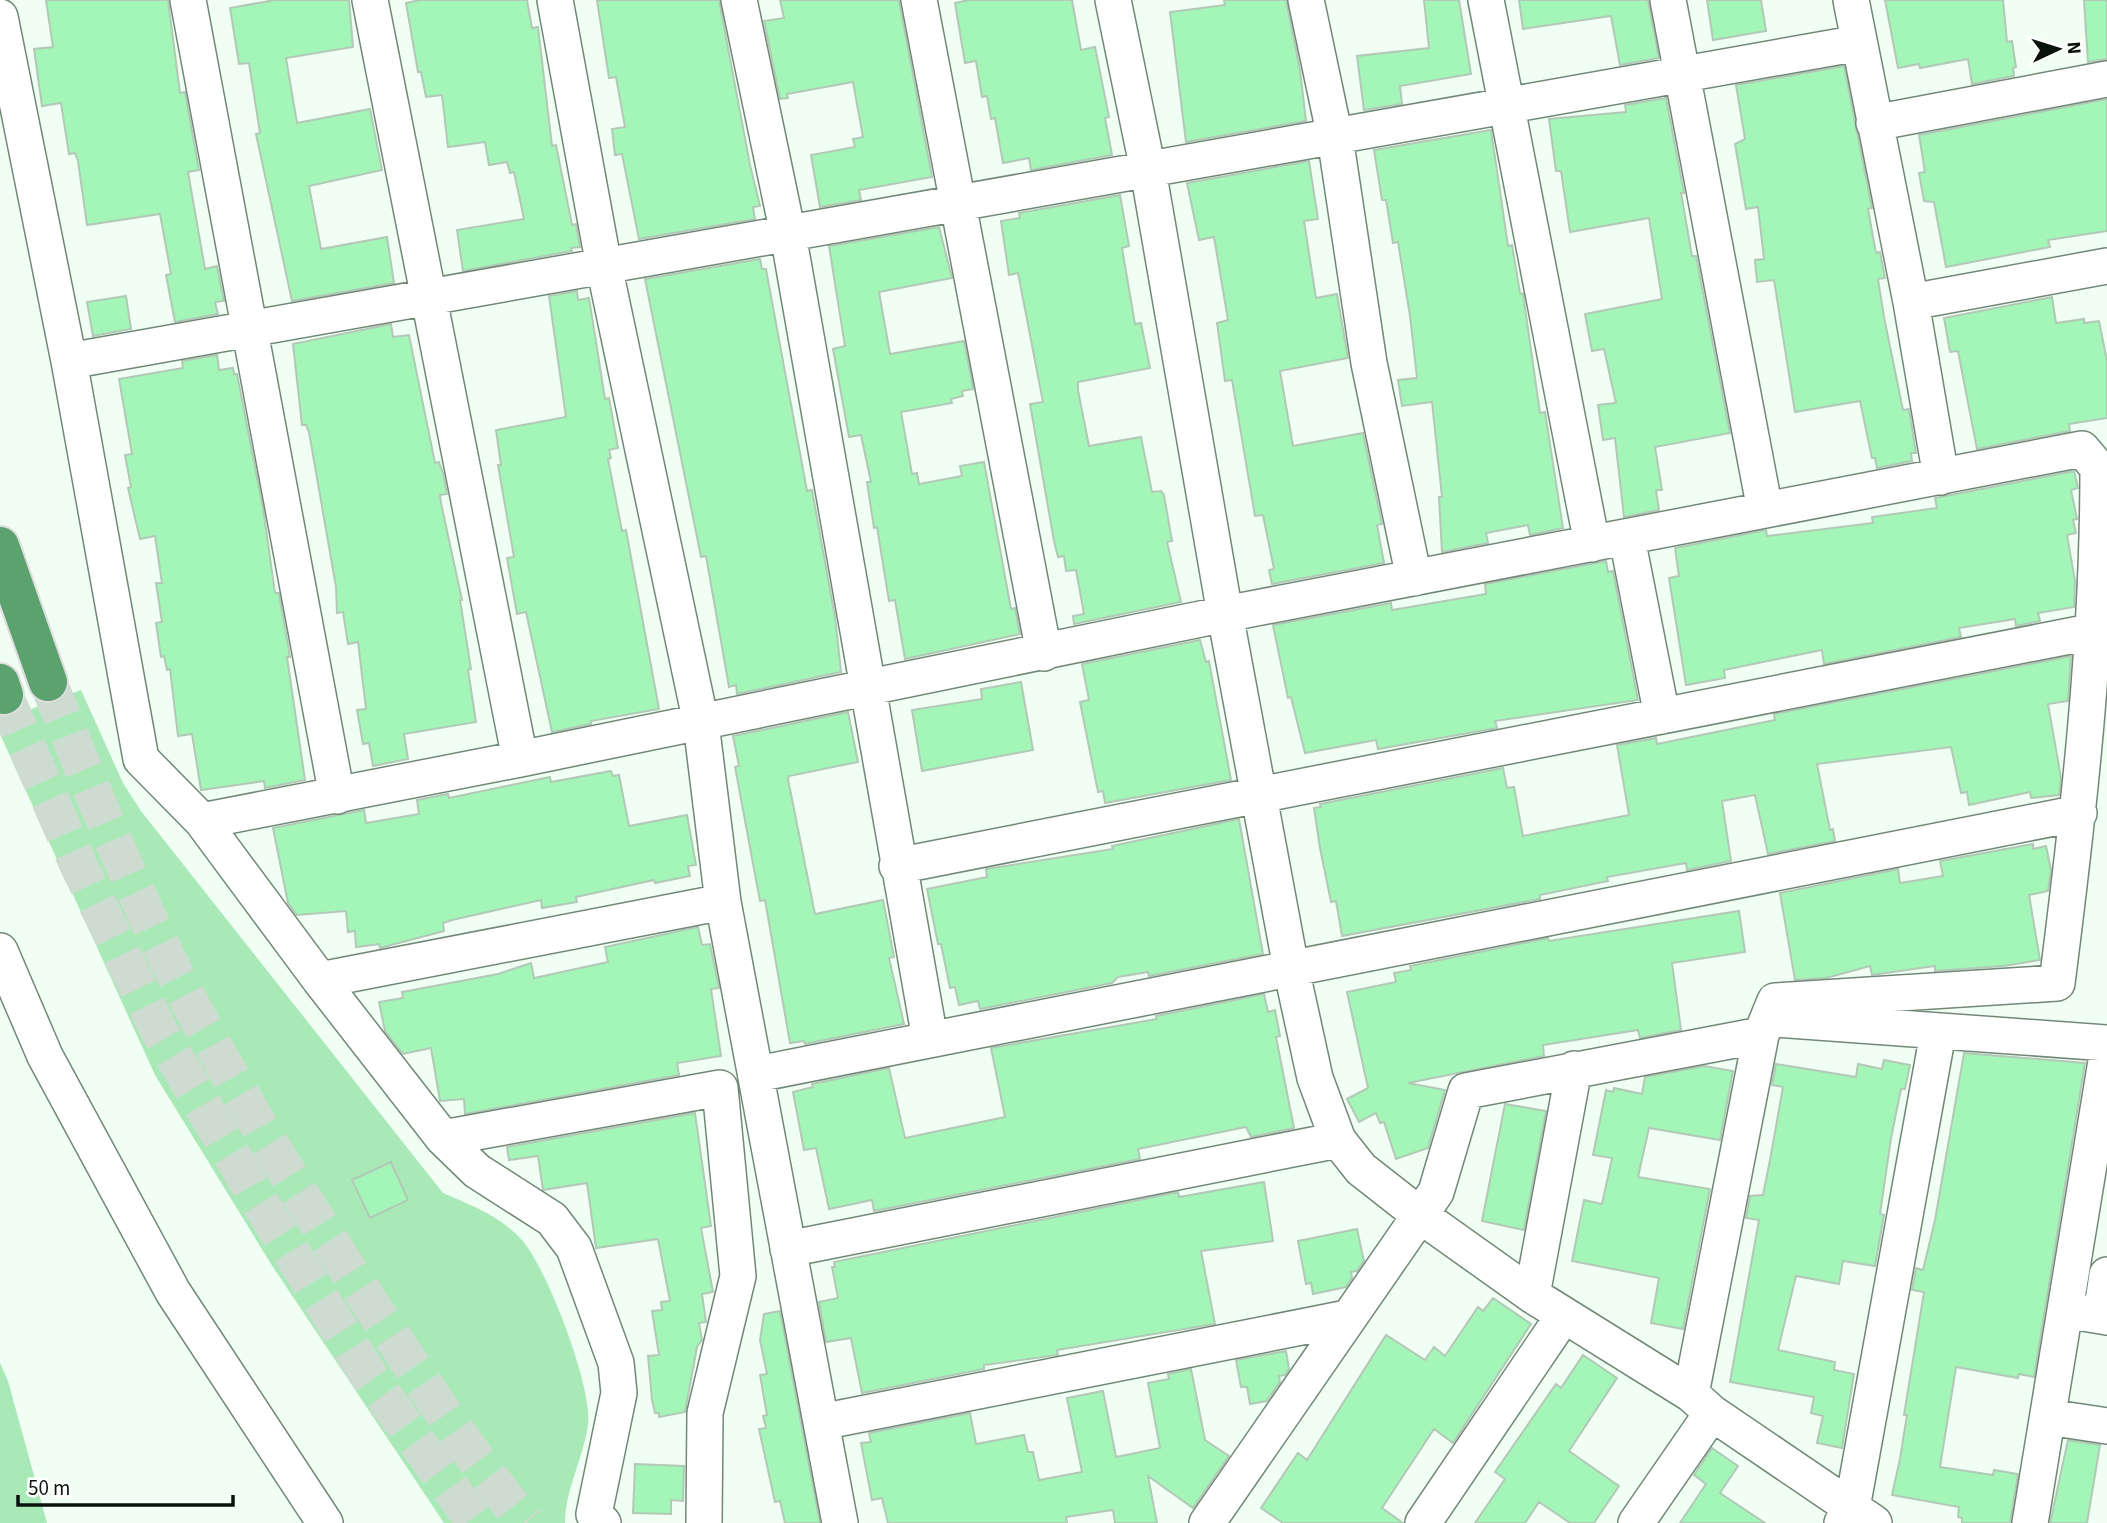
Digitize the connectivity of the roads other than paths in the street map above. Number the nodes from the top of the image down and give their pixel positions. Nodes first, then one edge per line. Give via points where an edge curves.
1 (188, 0) edge
2 (370, 0) edge
3 (555, 0) edge
4 (739, 0) edge
5 (919, 0) edge
6 (1113, 0) edge
7 (1306, 0) edge
8 (1486, 0) edge
9 (1668, 0) edge
10 (1851, 0) edge
11 (0, 16) edge
12 (1859, 43) junction
13 (1683, 75) junction
14 (2107, 79) edge
15 (1507, 106) junction
16 (1874, 123) junction
17 (1335, 137) junction
18 (1148, 170) junction
19 (960, 203) junction
20 (788, 234) junction
21 (604, 266) junction
22 (2107, 266) edge
23 (430, 297) junction
24 (1911, 302) junction
25 (251, 329) junction
26 (69, 362) junction
27 (1941, 477) junction
28 (1765, 510) junction
29 (1626, 538) junction
30 (1592, 544) junction
31 (2, 550) edge
32 (1414, 578) junction
33 (1225, 614) junction
34 (2095, 631) junction
35 (1044, 653) junction
36 (48, 682) tunnel mouth
37 (866, 689) junction
38 (1662, 716) junction
39 (701, 723) junction
40 (520, 759) junction
41 (1260, 795) junction
42 (337, 796) junction
43 (2079, 813) junction
44 (202, 821) junction
45 (897, 866) junction
46 (723, 902) junction
47 (0, 951) edge
48 (1291, 968) junction
49 (320, 980) junction
50 (1765, 1027) junction
51 (1938, 1033) junction
52 (930, 1039) junction
53 (2107, 1043) edge
54 (2107, 1055) edge
55 (1574, 1069) junction
56 (757, 1074) junction
57 (443, 1138) junction
58 (1338, 1140) junction
59 (1422, 1216) junction
60 (789, 1249) junction
61 (2107, 1275) edge
62 (1531, 1295) junction
63 (2065, 1310) junction
64 (1564, 1315) junction
65 (2104, 1316) edge
66 (1348, 1318) junction
67 (1702, 1404) junction
68 (2048, 1417) junction
69 (821, 1422) junction
70 (2107, 1426) edge
71 (1856, 1518) edge
72 (325, 1523) edge
73 (603, 1523) edge
74 (704, 1523) edge
75 (840, 1523) edge
76 (1207, 1523) edge
77 (1423, 1523) edge
78 (1636, 1523) edge
79 (2030, 1523) edge

1 - 25 street
2 - 23 street
3 - 21 street
4 - 20 street
5 - 19 street
6 - 18 street
7 - 17 street
8 - 15 street
9 - 13 street
10 - 12 street
11 - 26 street
12 - 13 street
12 - 16 street
13 - 15 street
13 - 28 street
14 - 16 street
15 - 17 street
15 - 30 street
16 - 24 street
17 - 18 street
17 - 32 street via 1369,363
18 - 19 street
18 - 33 street
19 - 20 street
19 - 35 street
20 - 21 street
20 - 37 street
21 - 23 street
21 - 39 street
22 - 24 street
23 - 25 street
23 - 40 street
24 - 27 street
25 - 26 street
25 - 42 street
26 - 44 street via 141,759
27 - 28 street
27 - 34 street via 2082,449 2098,468
28 - 29 street
29 - 30 street
29 - 38 street
30 - 32 street
31 - 36 highway
32 - 33 street
33 - 35 street
33 - 41 street
34 - 38 street
34 - 43 street
35 - 37 street
37 - 39 street
37 - 45 street
38 - 41 street
39 - 40 street
39 - 46 street
40 - 42 street
41 - 45 street
41 - 48 street
42 - 44 street
43 - 48 street
43 - 50 street via 2057,983 1775,1001
44 - 49 street
45 - 52 street
46 - 49 street
46 - 56 street
47 - 72 street via 45,1056 173,1293
48 - 52 street
48 - 58 street via 1315,1078
49 - 57 street
50 - 51 street
50 - 55 street
50 - 67 street
51 - 53 street
51 - 71 street
52 - 56 street
54 - 63 street
55 - 59 street via 1466,1091 1436,1192
55 - 62 street
56 - 60 street
57 - 73 street via 477,1171 552,1219 574,1248 616,1363 619,1393 594,1514
57 - 74 street via 720,1088 738,1276 705,1413
58 - 59 street via 1361,1169
58 - 60 street
59 - 62 street
59 - 66 street
60 - 69 street
61 - 65 street
62 - 64 street
63 - 65 street
63 - 68 street
64 - 67 street
64 - 77 street
66 - 69 street
66 - 76 street
67 - 71 street
67 - 78 street
68 - 70 street
68 - 79 street
69 - 75 street

